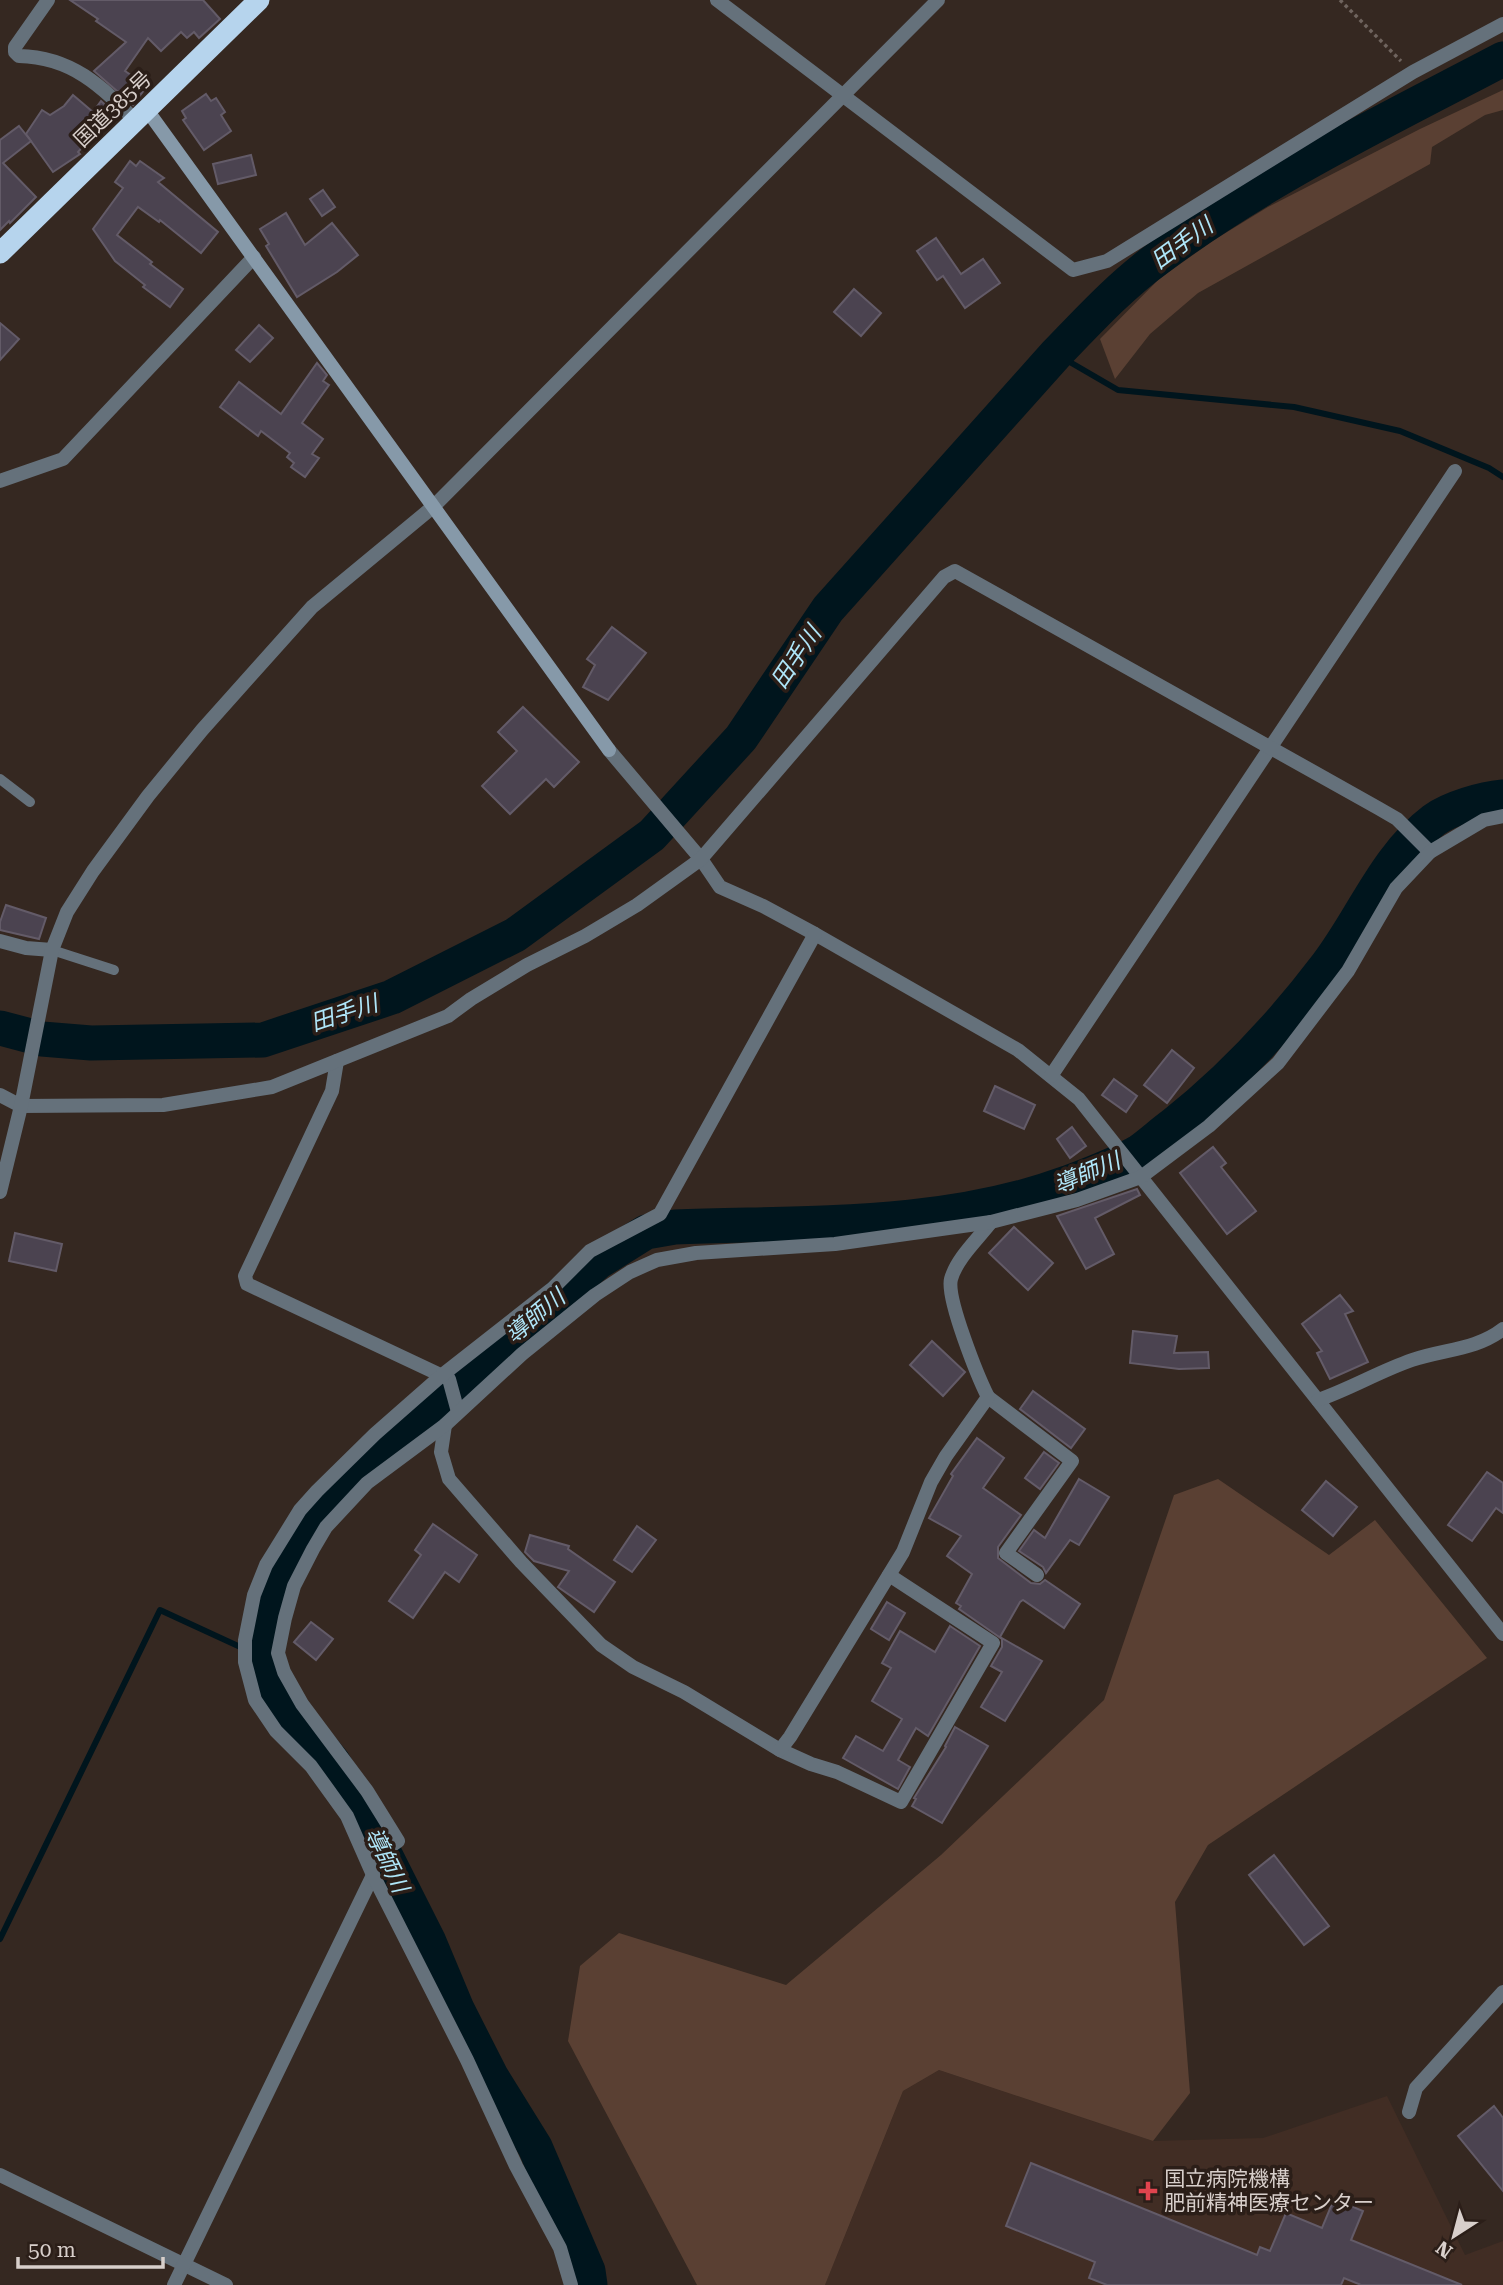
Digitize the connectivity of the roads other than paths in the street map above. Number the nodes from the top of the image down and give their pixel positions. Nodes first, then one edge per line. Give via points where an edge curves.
1 (48, 0) edge
2 (718, 0) edge
3 (938, 0) edge
4 (250, 3) edge
5 (1503, 24) edge
6 (844, 95) junction
7 (142, 115) junction
8 (0, 253) edge
9 (254, 257) junction
10 (1455, 471) dead end
11 (0, 481) edge
12 (434, 506) junction
13 (1268, 748) junction
14 (0, 779) edge
15 (30, 802) dead end
16 (1503, 816) edge
17 (1430, 852) junction
18 (701, 859) junction
19 (816, 934) junction
20 (0, 941) edge
21 (52, 955) junction
22 (114, 970) dead end
23 (337, 1061) junction
24 (1051, 1076) junction
25 (0, 1095) edge
26 (22, 1100) junction
27 (1142, 1177) junction
28 (0, 1192) edge
29 (991, 1222) junction
30 (1503, 1329) edge
31 (445, 1377) junction
32 (988, 1398) junction
33 (1318, 1400) junction
34 (458, 1412) junction
35 (445, 1425) junction
36 (1037, 1575) dead end
37 (889, 1576) junction
38 (1503, 1634) edge
39 (779, 1750) junction
40 (371, 1868) junction
41 (1503, 1992) edge
42 (1409, 2112) dead end
43 (0, 2175) edge
44 (184, 2264) junction
45 (174, 2285) edge
46 (226, 2285) edge
47 (571, 2285) edge

1 - 7 street via 15,52 80,71
2 - 6 street
3 - 6 street
4 - 7 highway, 国道385号
5 - 6 street via 1413,72 1107,261 1073,270
6 - 12 street
7 - 8 highway, 国道385号
7 - 9 street
9 - 11 street via 63,459
9 - 12 street
10 - 13 street
12 - 18 street via 609,751
12 - 21 street via 312,607 202,730 93,871 67,912
13 - 17 street via 1397,819
13 - 18 street via 955,571 944,577
13 - 24 street
14 - 15 lane
16 - 17 street via 1484,820
17 - 27 street via 1396,888 1348,971 1278,1063 1209,1126
18 - 19 street via 720,887
18 - 23 street via 637,905 527,965 449,1016
19 - 24 street via 1018,1050
19 - 31 street via 660,1214 590,1251 553,1288
20 - 21 street
21 - 22 lane
21 - 26 street
23 - 26 street via 272,1087 163,1105
23 - 31 street via 332,1091 245,1276 247,1284
24 - 27 street via 1079,1099
25 - 26 street
26 - 28 street
27 - 29 street
27 - 33 street
29 - 32 street via 956,1266 950,1282 951,1298
29 - 34 street via 835,1244 657,1260 595,1295
30 - 33 street via 1466,1348 1413,1360
31 - 34 street
31 - 40 street via 375,1434 300,1510 266,1565 245,1640 245,1662 255,1700 276,1731 328,1787
32 - 36 street via 1072,1461 1006,1553
32 - 37 street via 931,1482
33 - 38 street
34 - 35 street
35 - 39 street via 441,1452 449,1479 601,1645
35 - 40 street via 367,1483 326,1527 294,1586 278,1653 302,1704 398,1841
37 - 39 street
37 - 39 street via 993,1643 901,1802
40 - 44 street
40 - 47 street via 554,2238
41 - 42 street via 1416,2088
43 - 44 street
44 - 45 street
44 - 46 street

